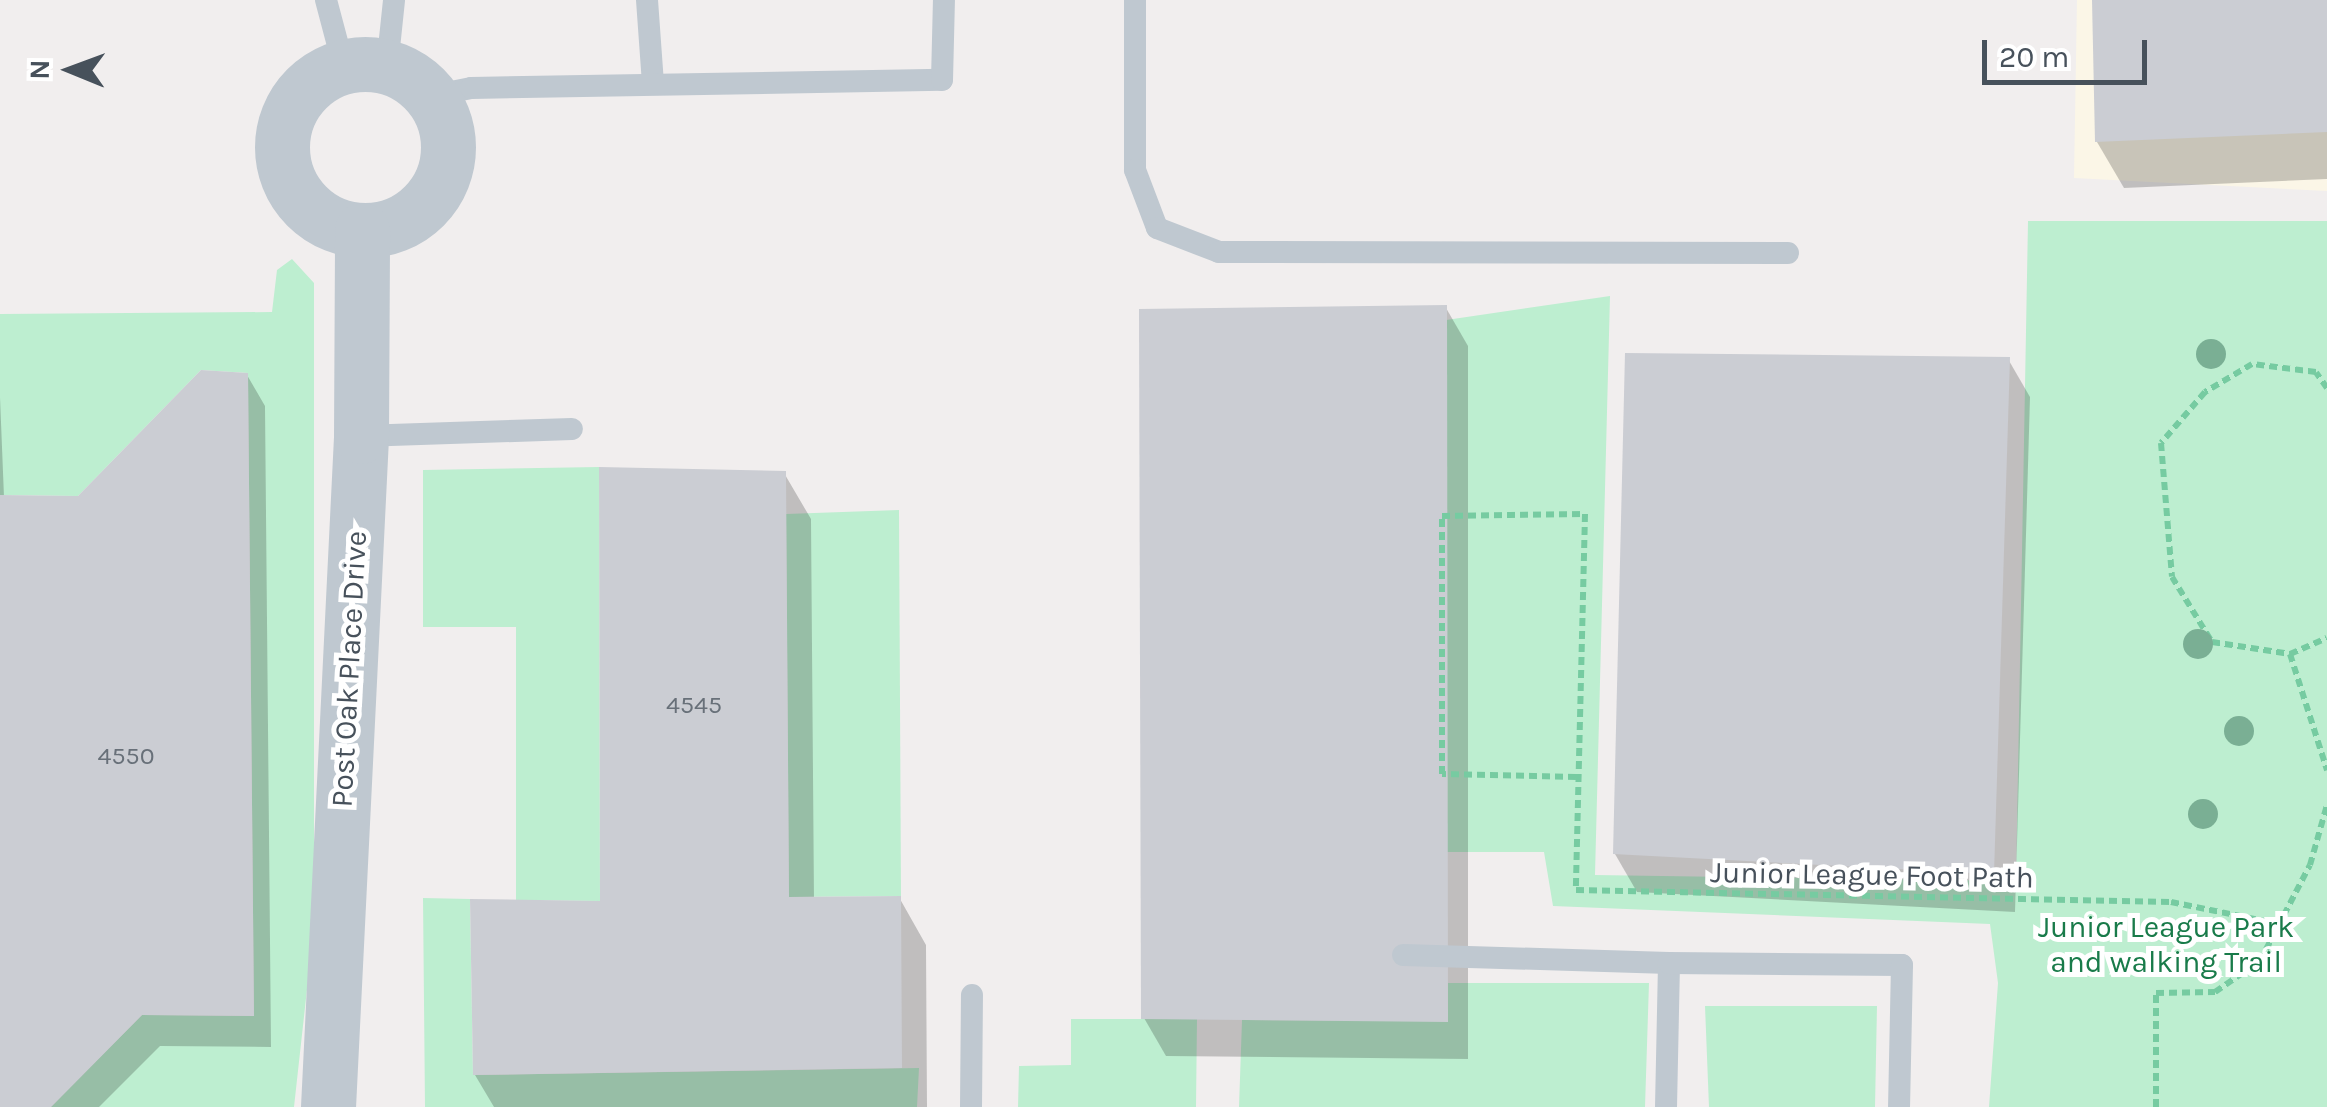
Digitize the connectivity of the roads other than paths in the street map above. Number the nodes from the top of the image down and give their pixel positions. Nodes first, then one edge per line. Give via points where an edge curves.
1 (326, 0) edge
2 (394, 0) edge
3 (647, 0) edge
4 (944, 0) edge
5 (1135, 0) edge
6 (388, 77) junction
7 (653, 84) junction
8 (362, 230) junction
9 (1788, 253) dead end
10 (572, 429) dead end
11 (361, 436) junction
12 (1403, 955) dead end
13 (1669, 963) junction
14 (972, 995) dead end
15 (328, 1107) edge
16 (971, 1107) edge
17 (1666, 1107) edge
18 (1899, 1107) edge

1 - 6 lane
2 - 6 lane
3 - 7 lane
4 - 7 lane via 942,80
5 - 9 lane via 1135,170 1157,228 1172,234 1219,252
6 - 7 lane
6 - 8 street via 448,147 438,186 412,216
6 - 8 street via 292,107 283,162 311,210
8 - 11 street, Post Oak Place Drive
10 - 11 lane
11 - 15 street, Post Oak Place Drive
12 - 13 lane
13 - 17 lane
13 - 18 lane via 1902,965
14 - 16 lane

